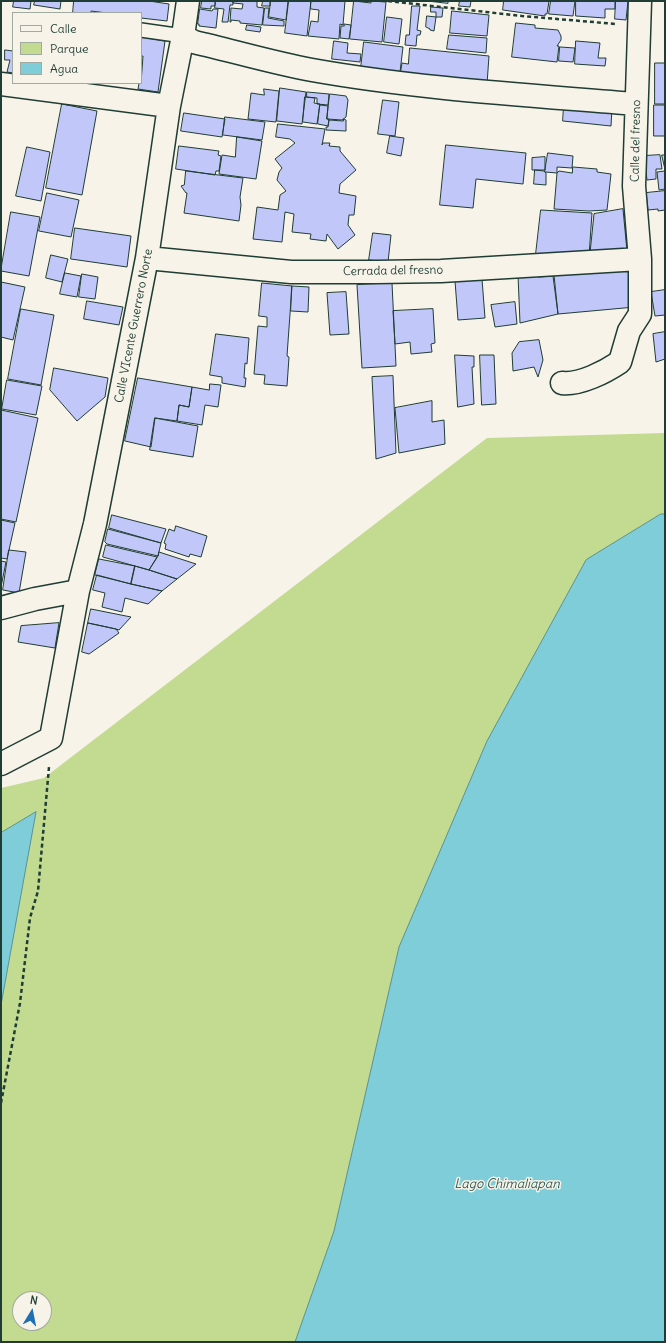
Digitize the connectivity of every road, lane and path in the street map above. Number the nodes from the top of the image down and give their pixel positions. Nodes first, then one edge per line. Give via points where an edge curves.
1 (188, 1) edge
2 (388, 1) edge
3 (640, 1) edge
4 (640, 26) junction
5 (142, 30) edge
6 (183, 36) junction
7 (1, 84) edge
8 (636, 104) junction
9 (169, 106) junction
10 (147, 258) junction
11 (640, 259) junction
12 (562, 383) dead end
13 (78, 591) junction
14 (1, 608) edge
15 (51, 738) junction
16 (1, 764) edge
17 (1, 1102) edge

1 - 6 street, Calle VIcente Guerrero Norte
2 - 4 path
3 - 4 street, Calle del fresno
4 - 8 street, Calle del fresno
5 - 6 lane
6 - 8 street via 194,42 311,70 382,81
6 - 9 street, Calle VIcente Guerrero Norte
7 - 9 street
8 - 11 street, Calle del fresno via 634,186
9 - 10 street, Calle VIcente Guerrero Norte
10 - 11 street, Cerrada del fresno via 291,272 441,271
10 - 13 street, Calle VIcente Guerrero Norte via 95,524
11 - 12 street, Calle del fresno via 640,314 629,331 620,362 606,372
13 - 14 street
13 - 15 street, Calle VIcente Guerrero Norte
15 - 16 street
15 - 17 path via 38,891 30,918 20,1003

